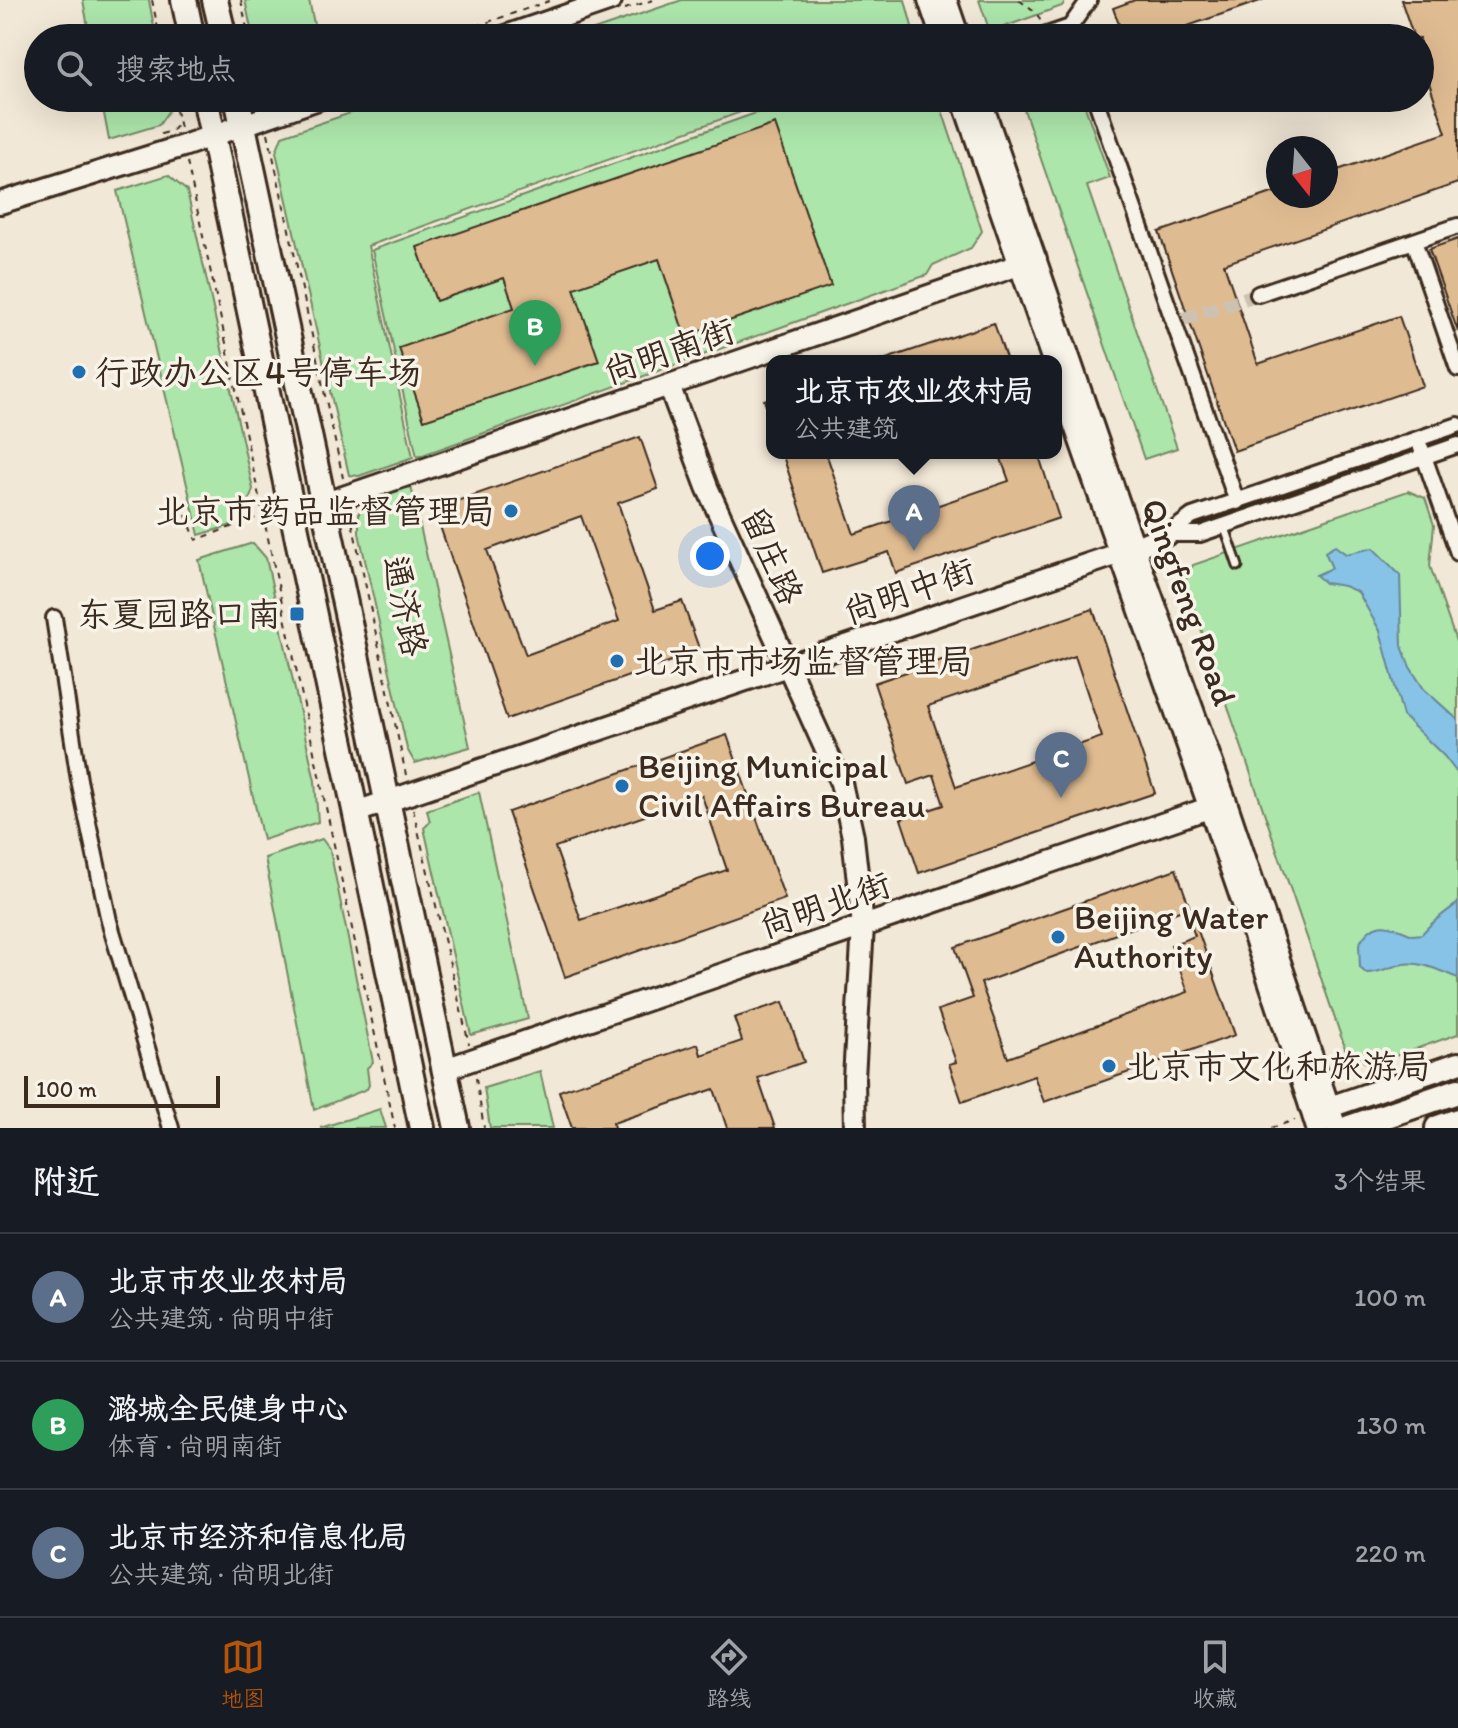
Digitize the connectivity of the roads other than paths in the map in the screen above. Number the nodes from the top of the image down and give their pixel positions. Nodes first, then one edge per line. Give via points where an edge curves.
1 (184, 0) edge
2 (215, 0) edge
3 (611, 0) edge
4 (929, 0) edge
5 (946, 0) edge
6 (1089, 0) edge
7 (189, 24) edge
8 (221, 24) edge
9 (541, 24) edge
10 (937, 24) edge
11 (954, 24) edge
12 (1076, 24) edge
13 (208, 112) edge
14 (248, 112) edge
15 (278, 112) edge
16 (968, 112) edge
17 (984, 112) edge
18 (1100, 112) edge
19 (254, 120) junction
20 (213, 134) junction
21 (0, 203) edge
22 (1458, 226) edge
23 (1414, 241) junction
24 (1028, 262) junction
25 (1258, 294) tunnel mouth
26 (1051, 355) edge
27 (1060, 355) edge
28 (1062, 362) edge
29 (1458, 369) edge
30 (669, 385) junction
31 (1062, 386) edge
32 (1458, 425) edge
33 (1418, 439) junction
34 (1458, 445) edge
35 (1424, 456) junction
36 (1237, 502) junction
37 (323, 504) junction
38 (1224, 525) junction
39 (1168, 534) junction
40 (1126, 550) junction
41 (1458, 553) edge
42 (1238, 566) dead end
43 (54, 618) dead end
44 (787, 666) junction
45 (399, 797) junction
46 (1218, 805) junction
47 (356, 812) junction
48 (863, 926) junction
49 (1458, 1063) edge
50 (445, 1069) junction
51 (1458, 1091) edge
52 (1320, 1116) edge
53 (1458, 1121) edge
54 (171, 1128) edge
55 (422, 1128) edge
56 (457, 1128) edge
57 (855, 1128) edge
58 (1336, 1128) edge
59 (1349, 1128) edge
60 (1438, 1128) edge

1 - 7 main road
2 - 8 main road
3 - 9 street
4 - 10 street
5 - 11 street
6 - 12 street
13 - 20 main road
14 - 19 main road, 通济路
15 - 19 street
16 - 24 street, Qingfeng Road
17 - 24 street, Qingfeng Road
18 - 36 street via 1179,321
19 - 20 street
19 - 37 main road, 通济路
20 - 21 street
20 - 47 main road
22 - 23 street
23 - 25 street
23 - 29 street
24 - 26 street, Qingfeng Road
24 - 27 street, Qingfeng Road
24 - 30 street, 尚明南街
28 - 40 street, Qingfeng Road
30 - 37 street, 尚明南街
30 - 44 street, 留庄路 via 707,487
31 - 40 street, Qingfeng Road
32 - 33 street
33 - 35 street
33 - 36 street
34 - 35 street
35 - 38 street
35 - 41 street
36 - 39 street via 1192,516
37 - 45 main road, 通济路
38 - 39 street via 1200,534
38 - 42 lane
39 - 40 street, 尚明中街
40 - 44 street, 尚明中街
40 - 46 street, Qingfeng Road
43 - 54 street via 79,780 109,921
44 - 45 street, 尚明中街
44 - 48 street, 留庄路 via 841,783
45 - 47 street, 尚明中街
45 - 50 main road, 通济路
46 - 48 street, 尚明北街
46 - 52 street, Qingfeng Road
47 - 55 main road
48 - 50 street, 尚明北街
48 - 57 street, 留庄路
49 - 52 street
50 - 56 main road, 通济路
51 - 59 main road
52 - 58 street, Qingfeng Road
53 - 60 main road

